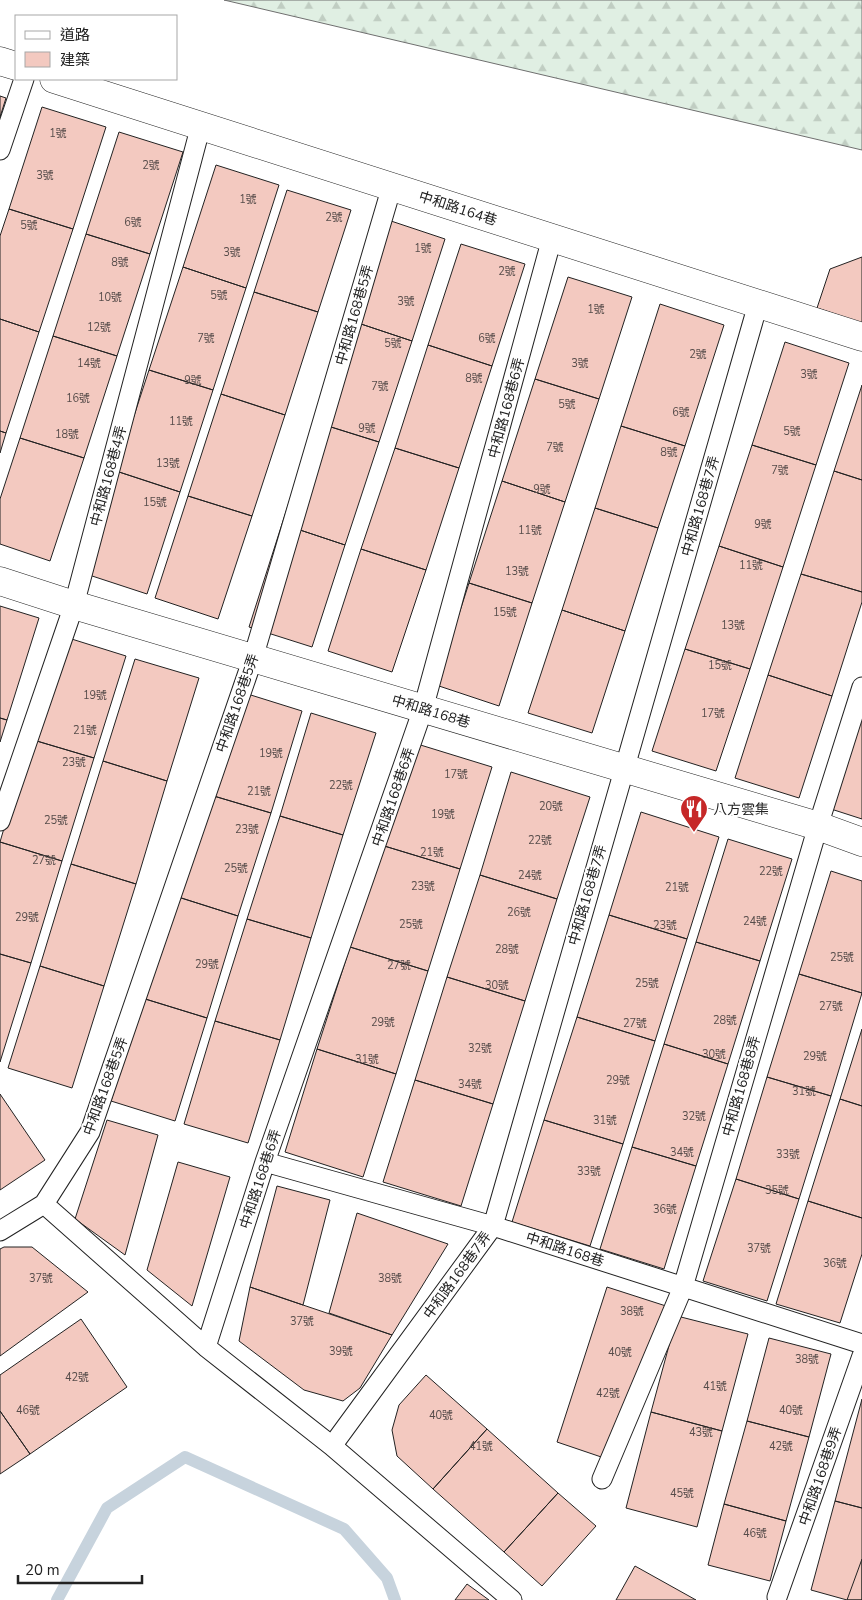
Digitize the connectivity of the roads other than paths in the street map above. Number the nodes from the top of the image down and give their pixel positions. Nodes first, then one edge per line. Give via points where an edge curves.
1 (0, 61) edge
2 (15, 66) edge
3 (24, 80) edge
4 (57, 80) edge
5 (201, 125) junction
6 (0, 150) edge
7 (392, 186) junction
8 (552, 238) junction
9 (758, 304) junction
10 (862, 337) edge
11 (0, 581) edge
12 (74, 605) junction
13 (253, 658) junction
14 (862, 687) edge
15 (423, 709) junction
16 (623, 769) junction
17 (0, 821) edge
18 (818, 826) junction
19 (862, 842) edge
20 (265, 1162) junction
21 (44, 1204) junction
22 (493, 1226) junction
23 (0, 1232) edge
24 (683, 1287) junction
25 (862, 1344) edge
26 (206, 1347) junction
27 (862, 1356) edge
28 (332, 1446) junction
29 (602, 1479) dead end
30 (777, 1597) dead end
31 (512, 1600) edge

1 - 2 street
3 - 6 lane
4 - 5 street, 中和路164巷
5 - 7 street, 中和路164巷
5 - 12 lane, 中和路168巷4弄
7 - 8 street, 中和路164巷
7 - 13 lane, 中和路168巷5弄
8 - 9 street, 中和路164巷
8 - 15 lane, 中和路168巷6弄
9 - 10 street, 中和路164巷
9 - 16 lane, 中和路168巷7弄
11 - 12 street, 中和路168巷
12 - 13 street, 中和路168巷
12 - 17 lane, 中和路168巷4弄
13 - 15 street, 中和路168巷
13 - 21 lane, 中和路168巷5弄 via 90,1132
14 - 18 lane, 中和路168巷8弄
15 - 16 street, 中和路168巷
15 - 20 lane, 中和路168巷6弄
16 - 18 street, 中和路168巷
16 - 22 lane, 中和路168巷7弄
18 - 19 street, 中和路168巷
18 - 24 lane, 中和路168巷8弄
20 - 22 lane, 中和路168巷
20 - 26 lane, 中和路168巷6弄
21 - 23 lane
21 - 26 lane
22 - 24 lane, 中和路168巷
22 - 28 lane, 中和路168巷7弄
24 - 25 lane, 中和路168巷
24 - 29 lane, 中和路168巷8弄
26 - 28 lane
27 - 30 lane, 中和路168巷9弄
28 - 31 lane

